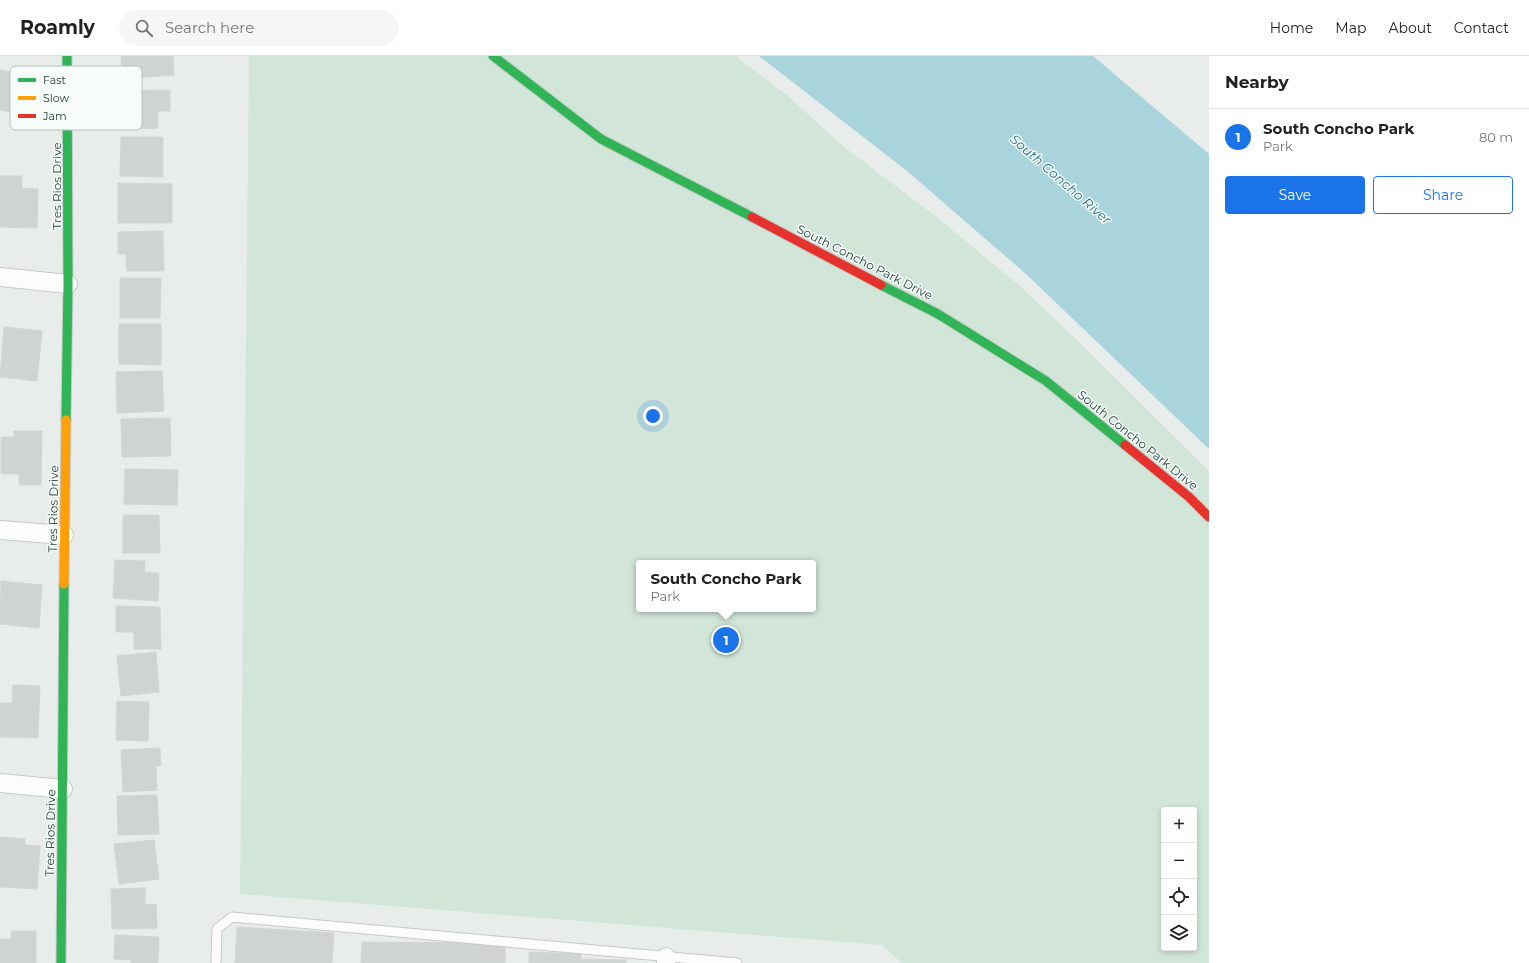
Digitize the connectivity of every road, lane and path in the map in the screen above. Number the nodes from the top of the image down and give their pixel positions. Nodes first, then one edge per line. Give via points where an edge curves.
1 (67, 56) edge
2 (493, 56) edge
3 (67, 66) edge
4 (68, 130) edge
5 (0, 277) edge
6 (68, 284) junction
7 (1209, 517) edge
8 (0, 530) edge
9 (64, 535) junction
10 (0, 783) edge
11 (63, 788) junction
12 (666, 960) edge
13 (61, 963) edge
14 (216, 963) edge
15 (737, 963) edge

1 - 3 street, Tres Rios Drive
2 - 7 street, South Concho Park Drive via 602,139 938,314 1046,381 1189,497
4 - 6 street, Tres Rios Drive
5 - 6 street
6 - 9 street, Tres Rios Drive
8 - 9 street
9 - 11 street, Tres Rios Drive
10 - 11 street
11 - 13 street, Tres Rios Drive
12 - 14 lane via 232,917 217,929
12 - 15 lane

